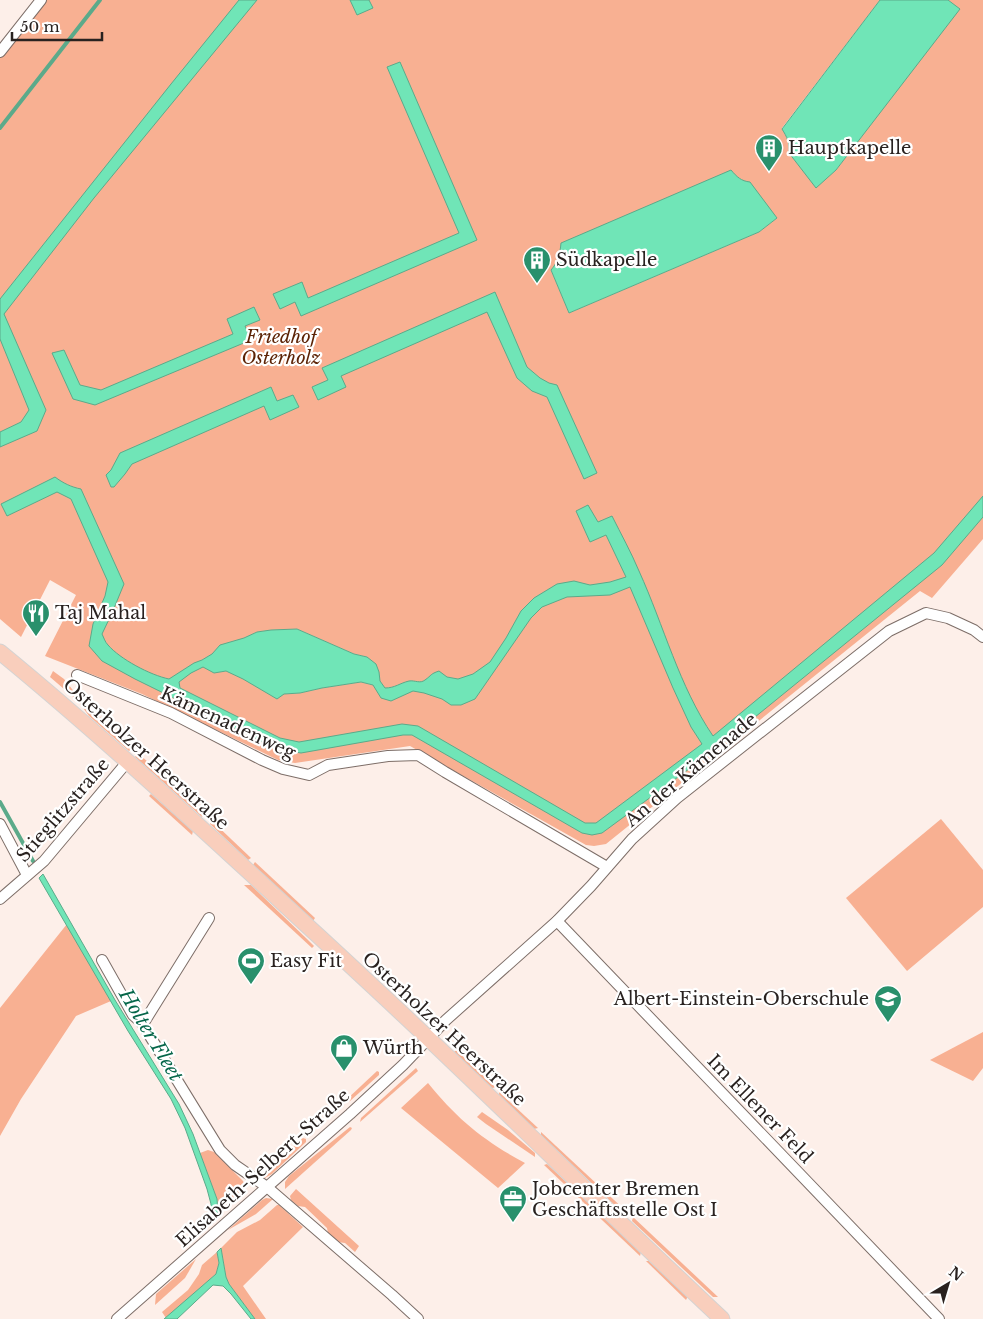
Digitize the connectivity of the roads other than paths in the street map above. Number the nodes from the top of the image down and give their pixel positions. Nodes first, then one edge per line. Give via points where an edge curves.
1 (41, 0) edge
2 (0, 52) edge
3 (983, 637) edge
4 (0, 652) edge
5 (77, 675) dead end
6 (128, 761) junction
7 (0, 824) edge
8 (608, 867) junction
9 (27, 875) junction
10 (0, 899) edge
11 (209, 918) dead end
12 (557, 920) junction
13 (102, 960) dead end
14 (143, 1024) junction
15 (428, 1039) junction
16 (267, 1187) junction
17 (117, 1319) edge
18 (418, 1319) edge
19 (722, 1319) edge
20 (939, 1319) edge

1 - 2 street
3 - 8 street, An der Kämenade via 948,618 926,613 889,631 677,798 632,839
4 - 6 main road, Osterholzer Heerstraße
5 - 8 street, Kämenadenweg via 171,713 283,769 309,775 328,765 418,755
6 - 9 street, Stieglitzstraße via 44,860
6 - 15 main road, Osterholzer Heerstraße
7 - 9 street
8 - 12 street, An der Kämenade
9 - 10 street, Stieglitzstraße
11 - 14 street
12 - 15 street, An der Kämenade
12 - 20 street, Im Ellener Feld
13 - 14 street via 133,1015
14 - 16 street via 220,1150 235,1165
15 - 16 street, Elisabeth-Selbert-Straße
15 - 19 main road, Osterholzer Heerstraße
16 - 17 street, Elisabeth-Selbert-Straße
16 - 18 street

